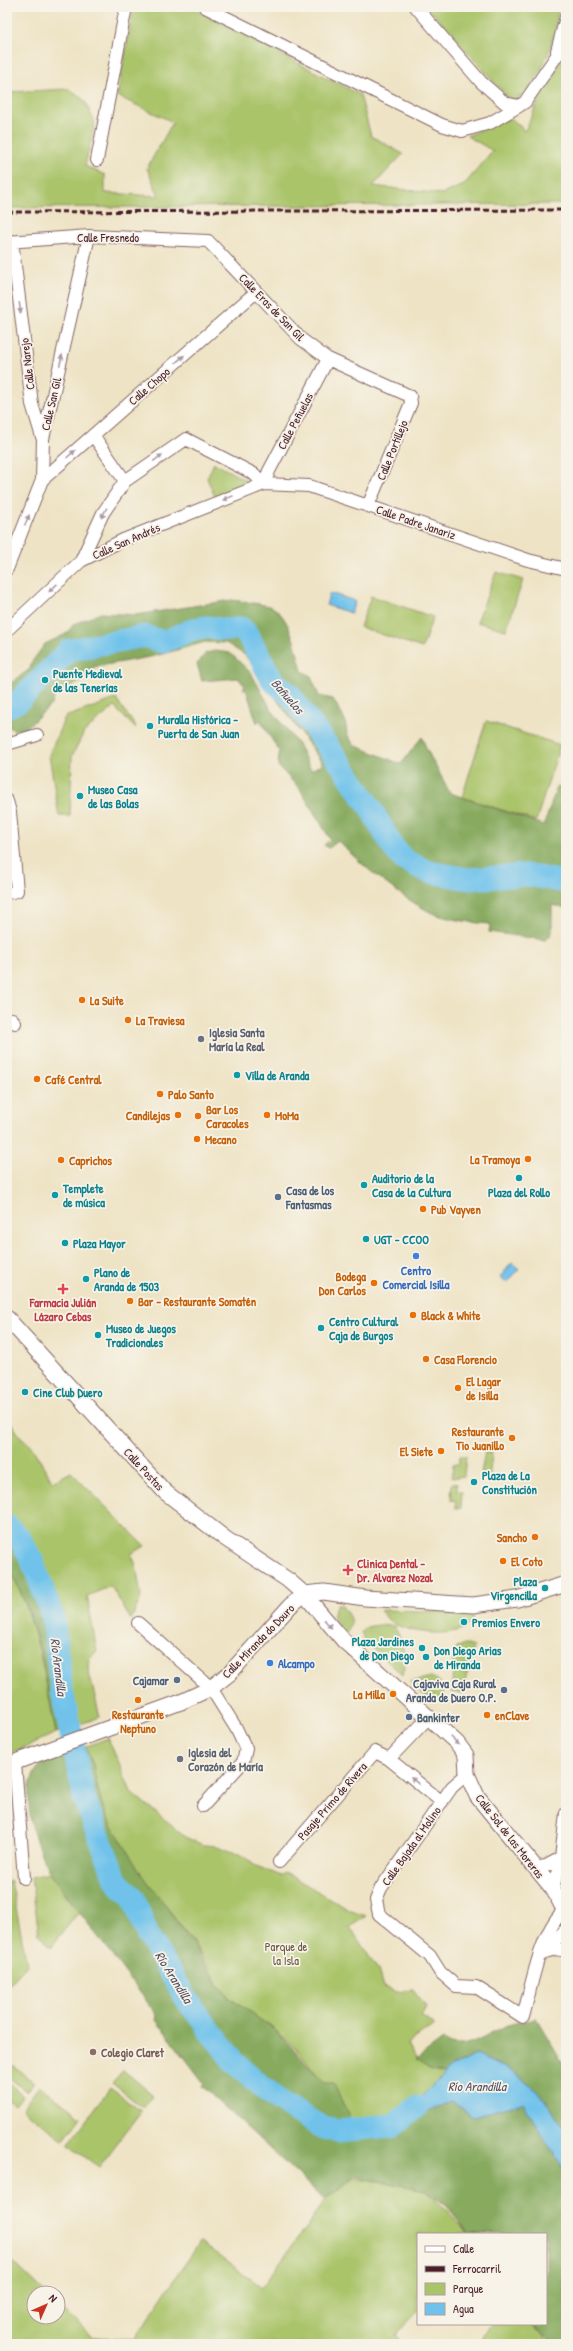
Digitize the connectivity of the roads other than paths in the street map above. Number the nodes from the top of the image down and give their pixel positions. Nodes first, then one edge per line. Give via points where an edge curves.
1 (126, 7) edge
2 (205, 7) edge
3 (416, 7) edge
4 (566, 17) edge
5 (566, 42) edge
6 (556, 54) junction
7 (519, 106) junction
8 (97, 160) dead end
9 (89, 236) junction
10 (10, 241) edge
11 (208, 241) joint
12 (256, 292) junction
13 (328, 359) junction
14 (408, 394) joint
15 (93, 435) junction
16 (43, 439) junction
17 (42, 480) junction
18 (125, 481) junction
19 (264, 484) junction
20 (368, 506) junction
21 (81, 561) junction
22 (7, 569) edge
23 (566, 569) edge
24 (7, 630) edge
25 (37, 736) dead end
26 (7, 744) edge
27 (7, 801) edge
28 (12, 892) edge
29 (7, 1318) edge
30 (566, 1584) edge
31 (304, 1594) junction
32 (138, 1623) dead end
33 (211, 1688) junction
34 (429, 1716) junction
35 (389, 1759) junction
36 (11, 1764) edge
37 (467, 1774) junction
38 (442, 1802) junction
39 (203, 1806) dead end
40 (566, 1813) edge
41 (561, 1858) junction
42 (279, 1862) dead end
43 (535, 1868) junction
44 (24, 1878) dead end
45 (553, 1889) junction
46 (565, 1911) edge
47 (566, 1929) edge
48 (566, 1951) edge
49 (543, 1955) junction

1 - 8 street
2 - 7 street via 442,125 462,131 490,123
3 - 7 street via 482,82 505,103
4 - 6 street
5 - 6 street
6 - 7 street via 535,89
9 - 10 street, Calle Fresnedo
9 - 11 street, Calle Fresnedo
16 -> 9 street, Calle San Gil
10 -> 16 street, Calle Narejo via 32,404
11 - 12 street, Calle Eras de San Gil
12 - 13 street, Calle Eras de San Gil via 301,339
15 -> 12 street, Calle Chopo
13 - 14 street, Calle Eras de San Gil
13 - 19 street, Calle Peñuelas
14 - 20 street, Calle Portillejo via 411,403
17 -> 15 street, Calle Chopo
15 - 18 street
16 - 17 street, Calle San Gil
22 -> 17 street, Calle San Gil
18 -> 19 street via 186,439 254,474
18 -> 21 street via 104,513
19 - 20 street, Calle Padre Janariz via 309,486
19 -> 21 street, Calle San Andrés via 123,540
20 - 23 street, Calle Padre Janariz via 528,560
21 -> 24 street, Calle San Andrés
25 - 26 street
27 - 28 street via 10,812
29 - 31 street, Calle Postas via 165,1492 226,1539 275,1570
30 - 31 street via 526,1597 473,1605 365,1598 324,1592
31 - 33 street, Calle Miranda do Douro via 290,1606 230,1673
31 -> 34 street via 344,1641
32 - 33 street, Calle Miranda do Douro
33 - 36 street, Calle Miranda do Douro via 181,1702
33 - 39 street, Calle Miranda do Douro via 243,1740 246,1755 243,1762
34 - 35 street
34 -> 37 street, Calle Sol de las Moreras via 457,1742 466,1755
38 -> 35 street, Pasaje Primo de Rivera
35 - 42 street, Pasaje Primo de Rivera via 378,1752 372,1754
36 - 44 street
37 - 38 street, Calle Bajada al Molino via 456,1782
37 - 43 street, Calle Sol de las Moreras via 478,1796
38 - 49 street, Calle Bajada al Molino via 381,1888 376,1900 382,1918 430,1956 440,1972 456,1986 476,1987 523,2017
40 - 41 street
41 - 43 street via 546,1866
41 - 45 street
43 - 45 street, Calle Sol de las Moreras
45 - 46 street, Calle Sol de las Moreras
46 - 49 street via 559,1915 543,1945
47 - 49 street
48 - 49 street

